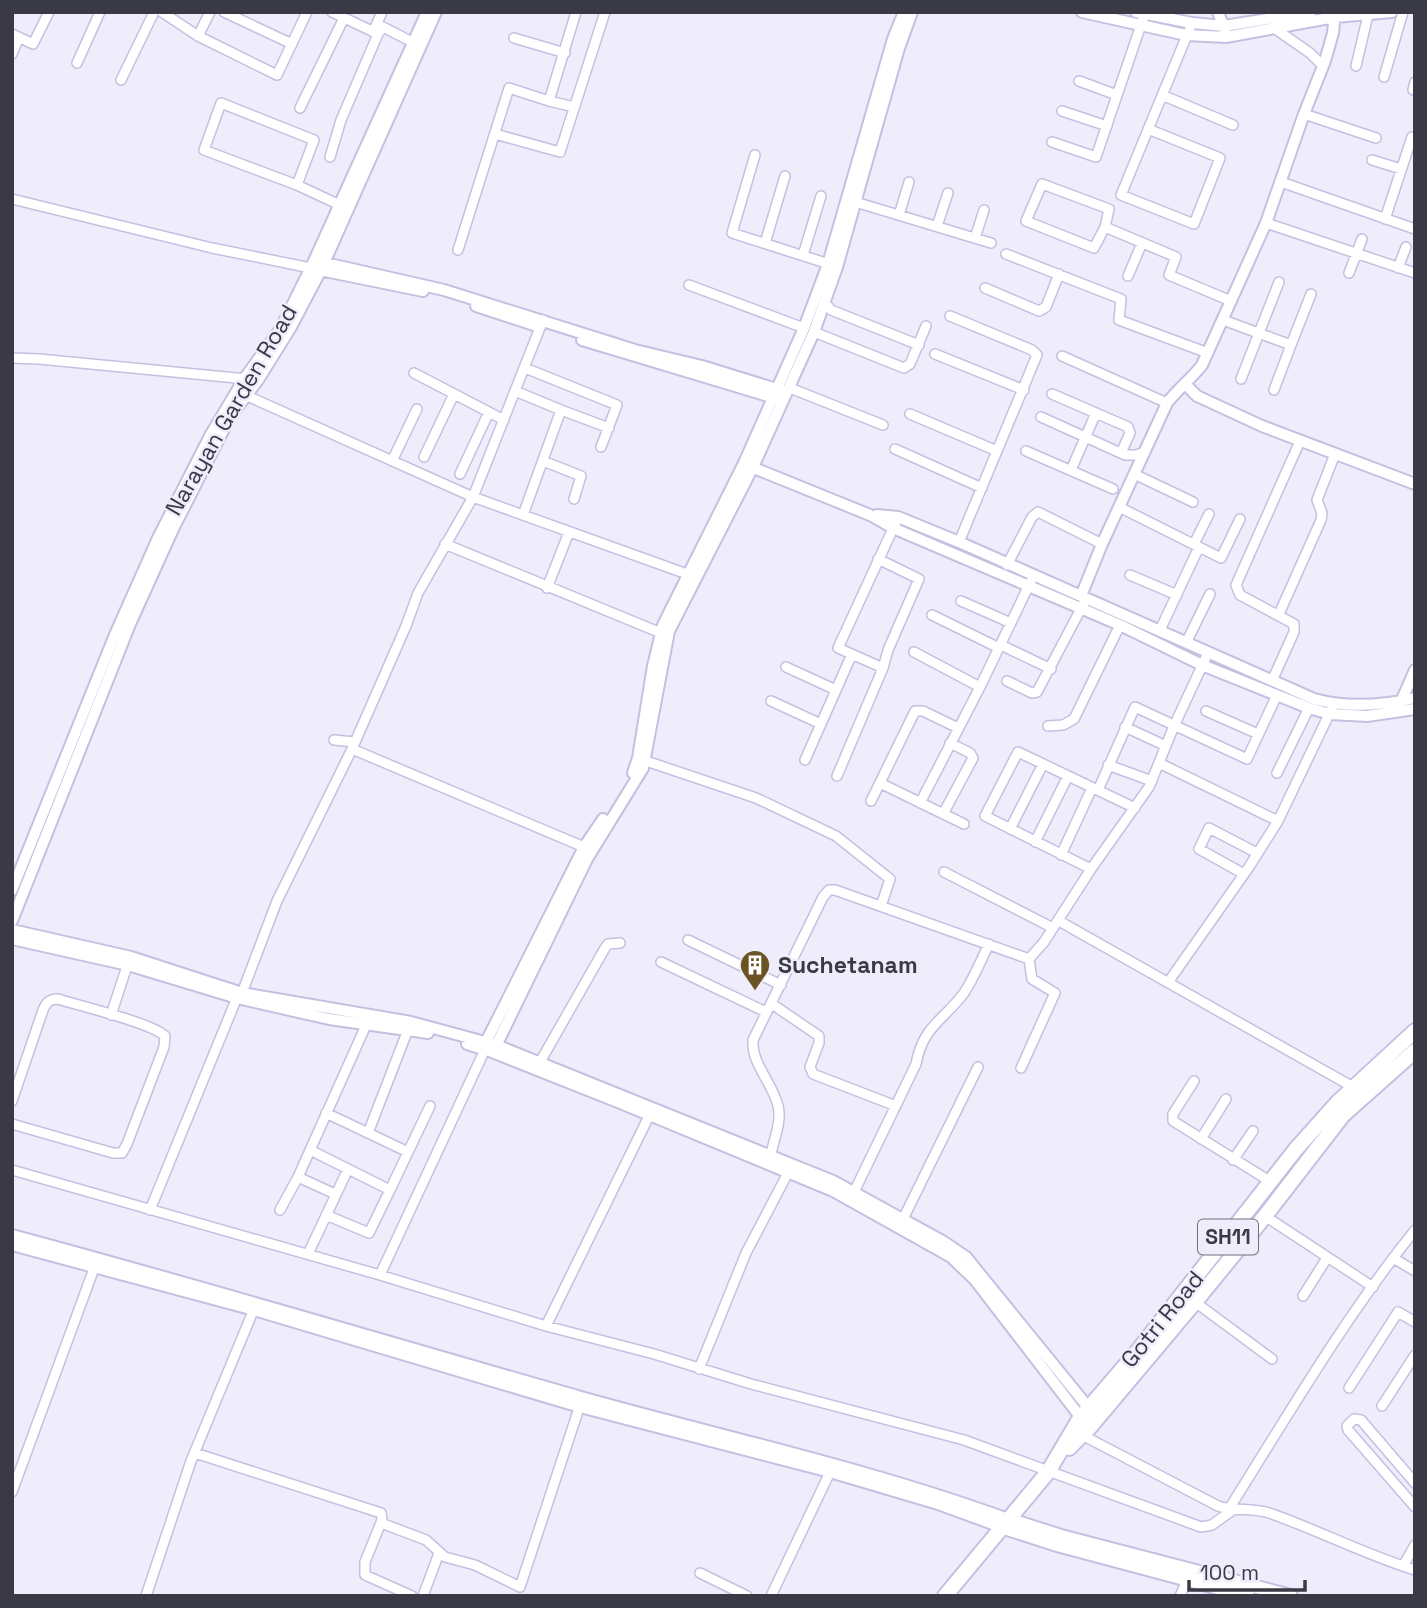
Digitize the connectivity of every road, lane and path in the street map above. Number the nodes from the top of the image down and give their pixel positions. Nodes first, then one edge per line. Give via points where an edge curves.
1 (49, 12) edge
2 (100, 12) edge
3 (154, 12) edge
4 (162, 12) edge
5 (210, 12) edge
6 (224, 12) edge
7 (332, 12) edge
8 (382, 12) edge
9 (427, 12) edge
10 (436, 12) edge
11 (576, 12) edge
12 (605, 12) edge
13 (904, 12) edge
14 (912, 12) edge
15 (1082, 12) edge
16 (1218, 12) edge
17 (1311, 12) edge
18 (1392, 12) edge
19 (1403, 12) edge
20 (305, 13) edge
21 (1335, 15) edge
22 (1368, 15) junction
23 (344, 18) junction
24 (1141, 20) edge
25 (1192, 23) junction
26 (1274, 28) junction
27 (1225, 31) junction
28 (375, 33) junction
29 (16, 36) edge
30 (198, 36) junction
31 (514, 38) dead end
32 (1184, 41) junction
33 (292, 44) junction
34 (418, 45) junction
35 (565, 52) junction
36 (12, 54) edge
37 (77, 63) dead end
38 (1356, 65) dead end
39 (1320, 73) junction
40 (1384, 77) dead end
41 (121, 80) dead end
42 (1079, 81) dead end
43 (1117, 95) junction
44 (1161, 95) junction
45 (549, 101) junction
46 (574, 107) junction
47 (300, 108) dead end
48 (1062, 111) dead end
49 (1304, 114) junction
50 (1233, 125) dead end
51 (1107, 126) junction
52 (1148, 130) junction
53 (495, 134) junction
54 (1412, 137) dead end
55 (1376, 138) dead end
56 (1052, 142) dead end
57 (755, 155) dead end
58 (330, 157) dead end
59 (1372, 160) dead end
60 (1401, 169) junction
61 (785, 176) dead end
62 (909, 182) dead end
63 (1281, 182) junction
64 (297, 185) junction
65 (948, 193) dead end
66 (821, 196) dead end
67 (12, 199) edge
68 (851, 201) junction
69 (344, 207) junction
70 (984, 210) dead end
71 (899, 215) junction
72 (1385, 219) junction
73 (1266, 223) junction
74 (937, 226) junction
75 (1105, 227) junction
76 (1415, 229) edge
77 (975, 238) junction
78 (1362, 239) dead end
79 (765, 243) junction
80 (991, 243) dead end
81 (1142, 243) junction
82 (1406, 247) dead end
83 (458, 250) dead end
84 (1006, 254) dead end
85 (1356, 254) junction
86 (803, 255) junction
87 (318, 265) junction
88 (832, 265) junction
89 (1398, 268) junction
90 (1349, 273) dead end
91 (1415, 273) edge
92 (1059, 274) junction
93 (1128, 276) dead end
94 (1279, 282) dead end
95 (689, 285) dead end
96 (985, 288) dead end
97 (1311, 294) dead end
98 (1231, 301) junction
99 (825, 303) junction
100 (950, 316) dead end
101 (1223, 320) junction
102 (542, 324) junction
103 (926, 326) dead end
104 (809, 330) junction
105 (1258, 333) junction
106 (919, 345) junction
107 (1291, 345) junction
108 (1208, 353) junction
109 (935, 354) dead end
110 (1062, 356) dead end
111 (12, 358) edge
112 (525, 368) junction
113 (414, 373) dead end
114 (244, 379) junction
115 (1241, 379) dead end
116 (258, 380) junction
117 (1185, 384) junction
118 (1024, 390) junction
119 (1274, 390) dead end
120 (515, 391) junction
121 (782, 393) junction
122 (454, 394) junction
123 (1052, 394) dead end
124 (244, 395) junction
125 (1167, 403) junction
126 (417, 409) dead end
127 (561, 410) junction
128 (489, 412) junction
129 (1096, 413) junction
130 (910, 414) dead end
131 (1041, 417) dead end
132 (504, 420) junction
133 (883, 425) dead end
134 (609, 428) junction
135 (1086, 436) junction
136 (1300, 441) junction
137 (601, 447) dead end
138 (895, 449) dead end
139 (998, 451) junction
140 (1027, 451) dead end
141 (1144, 452) junction
142 (1121, 453) junction
143 (1335, 454) junction
144 (424, 457) dead end
145 (392, 461) junction
146 (543, 461) junction
147 (748, 465) junction
148 (1071, 470) junction
149 (460, 474) dead end
150 (1134, 474) junction
151 (1415, 484) edge
152 (982, 488) junction
153 (1113, 489) dead end
154 (472, 497) junction
155 (574, 499) dead end
156 (1193, 502) dead end
157 (1119, 507) junction
158 (1209, 513) dead end
159 (523, 515) junction
160 (1240, 519) dead end
161 (896, 523) junction
162 (569, 532) junction
163 (959, 542) junction
164 (445, 544) junction
165 (1102, 544) junction
166 (1196, 546) junction
167 (878, 559) junction
168 (1007, 565) junction
169 (687, 574) junction
170 (1130, 575) dead end
171 (1033, 576) junction
172 (547, 587) junction
173 (1028, 587) junction
174 (1210, 594) dead end
175 (1177, 595) junction
176 (1084, 597) junction
177 (961, 601) dead end
178 (1081, 609) junction
179 (1279, 614) junction
180 (932, 615) dead end
181 (1011, 623) junction
182 (1119, 625) junction
183 (1160, 629) junction
184 (661, 633) junction
185 (1186, 643) junction
186 (1000, 646) junction
187 (914, 652) dead end
188 (1208, 653) junction
189 (852, 654) junction
190 (1202, 665) junction
191 (786, 667) dead end
192 (883, 668) junction
193 (1051, 669) junction
194 (1415, 670) edge
195 (1007, 681) dead end
196 (1272, 681) junction
197 (980, 687) junction
198 (836, 690) junction
199 (1277, 695) junction
200 (771, 701) dead end
201 (1409, 703) edge
202 (1309, 708) junction
203 (1332, 709) junction
204 (1206, 711) dead end
205 (821, 724) junction
206 (1048, 726) dead end
207 (1174, 726) junction
208 (1125, 727) junction
209 (958, 728) junction
210 (1258, 734) junction
211 (334, 740) dead end
212 (950, 743) junction
213 (353, 746) junction
214 (1166, 746) junction
215 (642, 759) junction
216 (805, 760) dead end
217 (1159, 763) junction
218 (1043, 764) junction
219 (1108, 765) junction
220 (1277, 773) dead end
221 (837, 776) dead end
222 (1068, 776) junction
223 (1152, 781) junction
224 (880, 783) junction
225 (1095, 789) junction
226 (871, 801) dead end
227 (920, 803) junction
228 (1135, 808) junction
229 (943, 814) junction
230 (1278, 821) junction
231 (964, 824) dead end
232 (1010, 829) junction
233 (1035, 842) junction
234 (584, 847) junction
235 (1257, 853) junction
236 (1061, 855) junction
237 (1090, 869) junction
238 (944, 872) dead end
239 (1244, 874) junction
240 (12, 890) edge
241 (881, 906) junction
242 (1056, 925) junction
243 (14, 935) edge
244 (688, 940) dead end
245 (620, 943) dead end
246 (989, 944) junction
247 (1029, 959) junction
248 (129, 961) junction
249 (661, 962) dead end
250 (1169, 981) junction
251 (781, 985) junction
252 (240, 994) junction
253 (769, 1008) junction
254 (110, 1015) junction
255 (367, 1023) junction
256 (409, 1025) junction
257 (1415, 1031) edge
258 (488, 1049) junction
259 (1415, 1051) edge
260 (541, 1062) junction
261 (978, 1067) dead end
262 (1021, 1068) dead end
263 (1194, 1082) dead end
264 (1353, 1087) junction
265 (1226, 1099) dead end
266 (12, 1101) edge
267 (430, 1106) dead end
268 (896, 1106) junction
269 (651, 1112) junction
270 (326, 1113) junction
271 (12, 1124) edge
272 (1253, 1131) dead end
273 (368, 1133) junction
274 (1200, 1139) junction
275 (310, 1150) junction
276 (408, 1152) junction
277 (771, 1154) junction
278 (1233, 1160) junction
279 (790, 1168) junction
280 (348, 1169) junction
281 (12, 1170) edge
282 (298, 1177) junction
283 (1271, 1182) junction
284 (390, 1191) junction
285 (854, 1192) junction
286 (335, 1194) junction
287 (150, 1210) junction
288 (280, 1210) dead end
289 (326, 1215) junction
290 (1265, 1216) junction
291 (904, 1219) junction
292 (1415, 1230) edge
293 (12, 1235) edge
294 (12, 1245) edge
295 (308, 1254) junction
296 (1327, 1258) junction
297 (1393, 1258) junction
298 (97, 1263) junction
299 (1415, 1271) edge
300 (380, 1275) junction
301 (1373, 1287) junction
302 (1303, 1296) dead end
303 (1195, 1302) junction
304 (256, 1306) junction
305 (1415, 1322) edge
306 (546, 1326) junction
307 (1415, 1354) edge
308 (1272, 1359) dead end
309 (699, 1368) junction
310 (1349, 1388) dead end
311 (581, 1402) junction
312 (1382, 1406) dead end
313 (1088, 1421) junction
314 (195, 1453) junction
315 (17, 1460) edge
316 (832, 1468) junction
317 (1048, 1472) junction
318 (1415, 1483) edge
319 (12, 1492) edge
320 (1415, 1507) edge
321 (1231, 1509) junction
322 (381, 1523) junction
323 (1004, 1523) junction
324 (1415, 1545) edge
325 (439, 1553) junction
326 (1403, 1566) junction
327 (1415, 1570) edge
328 (700, 1573) dead end
329 (1188, 1578) junction
330 (146, 1596) edge
331 (412, 1596) edge
332 (423, 1596) edge
333 (747, 1596) edge
334 (772, 1596) edge
335 (945, 1596) edge
336 (1180, 1596) edge
337 (1248, 1596) edge
338 (1291, 1596) edge

1 - 29 street via 33,44
2 - 37 street
3 - 41 street
4 - 30 street
5 - 30 street
6 - 33 street
7 - 23 street
8 - 28 street
9 - 34 street, Narayan Garden Road
10 - 34 street, Narayan Garden Road
11 - 35 street
12 - 46 street
13 - 68 street via 892,39
14 - 68 street
15 - 24 street
16 - 27 street
17 - 27 street
18 - 22 street
19 - 40 street
20 - 33 street
21 - 22 street
21 - 26 street
21 - 39 street
22 - 38 street
23 - 28 street
23 - 47 street
24 - 25 street
24 - 32 street
24 - 43 street
25 - 27 street
25 - 32 street
26 - 27 street
26 - 39 street via 1310,53
27 - 32 street
28 - 34 street via 383,27
28 - 58 street
29 - 36 street
30 - 33 street via 277,75
31 - 35 street
32 - 44 street
34 - 69 street, Narayan Garden Road
35 - 45 street
39 - 49 street
42 - 43 street
43 - 51 street
44 - 50 street
44 - 52 street
45 - 46 street
45 - 53 street via 509,88
46 - 53 street via 559,152
48 - 51 street
49 - 55 street
49 - 63 street
51 - 56 street via 1096,157
52 - 52 street via 1121,195 1194,224 1220,158
53 - 83 street
54 - 60 street
57 - 79 street via 732,233
59 - 60 street
60 - 72 street
61 - 79 street
62 - 71 street
63 - 72 street
63 - 73 street
64 - 64 street via 204,150 221,103 314,140
64 - 69 street
65 - 74 street
66 - 86 street
67 - 87 street via 212,248
68 - 71 street
68 - 88 street
69 - 87 street, Narayan Garden Road
70 - 77 street
71 - 74 street
72 - 76 street
73 - 85 street
73 - 98 street
74 - 77 street
75 - 75 street via 1109,209 1042,184 1026,221 1094,248
75 - 81 street
77 - 80 street
78 - 85 street
79 - 86 street
81 - 93 street
81 - 98 street via 1175,257 1169,275
82 - 89 street
84 - 92 street
85 - 89 street
85 - 90 street
86 - 88 street
87 - 102 street via 433,287
87 - 114 street, Narayan Garden Road
87 - 116 street, Narayan Garden Road via 291,327
88 - 99 street
88 - 104 street
89 - 91 street
92 - 96 street via 1046,307 1039,311
92 - 108 street via 1121,299 1119,320
94 - 105 street
95 - 104 street
97 - 107 street
98 - 101 street
99 - 104 street
99 - 106 street via 831,310
100 - 118 street via 1036,352
101 - 105 street
101 - 108 street
102 - 112 street
102 - 121 street via 625,354
103 - 106 street
104 - 106 street via 900,367 910,364
104 - 121 street
105 - 107 street
105 - 115 street
107 - 119 street
108 - 117 street
109 - 118 street
110 - 125 street
111 - 114 street
112 - 120 street
112 - 134 street via 617,405
113 - 122 street
114 - 116 street
114 - 240 street, Narayan Garden Road via 158,538
116 - 124 street, Narayan Garden Road
117 - 125 street
117 - 136 street via 1197,396
118 - 139 street
120 - 127 street
120 - 132 street
121 - 133 street
121 - 147 street
122 - 128 street
122 - 144 street
123 - 129 street
124 - 145 street
124 - 243 street, Narayan Garden Road via 174,527 130,624
125 - 141 street
126 - 145 street
127 - 134 street
127 - 146 street
128 - 132 street
128 - 149 street
129 - 135 street
129 - 142 street via 1130,430
130 - 139 street
131 - 135 street
132 - 154 street
134 - 137 street
135 - 142 street
135 - 148 street
136 - 143 street
136 - 179 street via 1236,585 1240,595
138 - 152 street
139 - 152 street
140 - 148 street
141 - 142 street
141 - 150 street
143 - 151 street
143 - 179 street via 1317,499 1321,520
145 - 154 street
146 - 155 street via 581,476
146 - 159 street
147 - 161 street
147 - 169 street
147 - 215 street via 669,631
148 - 153 street
150 - 156 street
150 - 157 street
152 - 163 street
154 - 159 street
154 - 164 street
157 - 165 street
157 - 166 street
158 - 166 street
159 - 162 street
160 - 166 street via 1221,558
161 - 163 street
161 - 167 street
161 - 173 street
162 - 169 street
162 - 172 street
163 - 168 street
164 - 172 street
164 - 213 street via 418,593
165 - 168 street via 1038,512
165 - 176 street
166 - 175 street
167 - 189 street via 838,648
167 - 192 street via 919,579
168 - 171 street
169 - 184 street
170 - 175 street
171 - 173 street
171 - 176 street
172 - 184 street
173 - 178 street
173 - 181 street
174 - 185 street
175 - 183 street
176 - 178 street
176 - 183 street
177 - 181 street
178 - 182 street
178 - 193 street
179 - 196 street via 1295,628
180 - 186 street
181 - 186 street
182 - 190 street
182 - 206 street via 1074,719
183 - 185 street
184 - 215 street
185 - 188 street
186 - 193 street
186 - 197 street
187 - 197 street
188 - 190 street
188 - 196 street
189 - 192 street
189 - 198 street
190 - 199 street
190 - 207 street
191 - 198 street
192 - 221 street
193 - 195 street via 1034,694
194 - 201 street
196 - 203 street
197 - 209 street
198 - 205 street
199 - 202 street
199 - 210 street
200 - 205 street
201 - 203 street via 1367,716
202 - 203 street
202 - 220 street
203 - 230 street
204 - 210 street
205 - 216 street
207 - 208 street via 1135,707
207 - 210 street via 1247,759
207 - 214 street
208 - 214 street
208 - 219 street
209 - 212 street
209 - 224 street via 915,711
211 - 213 street
212 - 227 street
212 - 229 street via 973,758
213 - 234 street
213 - 252 street via 277,901
214 - 217 street
215 - 234 street
215 - 241 street via 756,798 836,836 890,879
215 - 258 street via 640,774 587,859
217 - 223 street
217 - 230 street
218 - 222 street
218 - 232 street
218 - 232 street via 1018,752 985,816
219 - 223 street
219 - 225 street
222 - 225 street
222 - 233 street
223 - 228 street
224 - 226 street
224 - 227 street
225 - 228 street
225 - 236 street
227 - 229 street
228 - 237 street
229 - 231 street
230 - 235 street
232 - 233 street
233 - 236 street
234 - 258 street
235 - 239 street
235 - 239 street via 1209,828 1199,849
236 - 237 street
237 - 242 street
238 - 242 street
239 - 250 street
241 - 246 street
241 - 251 street via 829,890
242 - 247 street
242 - 250 street
243 - 248 street
244 - 251 street
245 - 260 street via 605,948
246 - 247 street
246 - 268 street via 966,990 920,1045
247 - 262 street via 1032,979 1055,993
248 - 252 street
248 - 254 street
249 - 253 street
250 - 264 street
251 - 253 street
252 - 255 street via 329,1019
252 - 256 street
252 - 287 street
253 - 268 street via 819,1036 810,1068 813,1074
253 - 277 street via 752,1047 778,1106
254 - 266 street via 58,999 48,1002
254 - 271 street via 158,1030 166,1038 122,1153
255 - 256 street
255 - 270 street
256 - 258 street
256 - 273 street
257 - 264 main road, Gotri Road / SH11
258 - 260 street
258 - 269 street
258 - 300 street
259 - 290 main road, Gotri Road / SH11 via 1343,1115
260 - 269 street
261 - 291 street
263 - 274 street via 1171,1118
264 - 283 main road, Gotri Road / SH11
265 - 274 street
267 - 276 street
268 - 285 street
269 - 277 street
269 - 279 street
269 - 306 street
270 - 273 street
270 - 275 street
272 - 278 street
273 - 276 street
274 - 278 street
275 - 280 street
275 - 282 street
276 - 284 street
277 - 279 street
278 - 283 street
279 - 285 street
279 - 309 street via 741,1265
279 - 313 street via 960,1264
280 - 284 street
280 - 286 street
281 - 287 street
282 - 286 street
282 - 288 street
283 - 313 main road, Gotri Road / SH11
284 - 289 street via 369,1233
285 - 291 street
286 - 289 street
287 - 295 street
289 - 295 street
290 - 296 street
290 - 303 main road, Gotri Road / SH11
291 - 313 street via 974,1264
292 - 297 street
293 - 298 street
294 - 298 street
295 - 300 street
296 - 301 street
296 - 302 street
297 - 299 street
297 - 301 street
298 - 304 street
298 - 315 street
300 - 306 street
301 - 321 street
303 - 308 street
303 - 313 main road, Gotri Road / SH11
304 - 311 street
304 - 314 street
305 - 310 street via 1398,1312
306 - 309 street
307 - 312 street
309 - 317 street via 964,1440
311 - 316 street
311 - 325 street via 520,1587
313 - 317 main road, Gotri Road / SH11
313 - 321 street via 1211,1503
314 - 322 street via 376,1511 382,1516
314 - 330 street
315 - 319 street
316 - 323 street via 937,1494
316 - 334 street
317 - 321 street via 1201,1527 1212,1525
317 - 323 main road, Gotri Road / SH11
318 - 320 street via 1361,1420 1354,1419 1347,1426
321 - 326 street via 1268,1512
322 - 325 street via 426,1540
322 - 331 street via 365,1562 365,1575
323 - 329 main road via 1057,1545
323 - 335 main road, SH11
323 - 338 main road
324 - 326 street
325 - 332 street
326 - 327 street
328 - 333 street
329 - 336 street
329 - 337 main road

